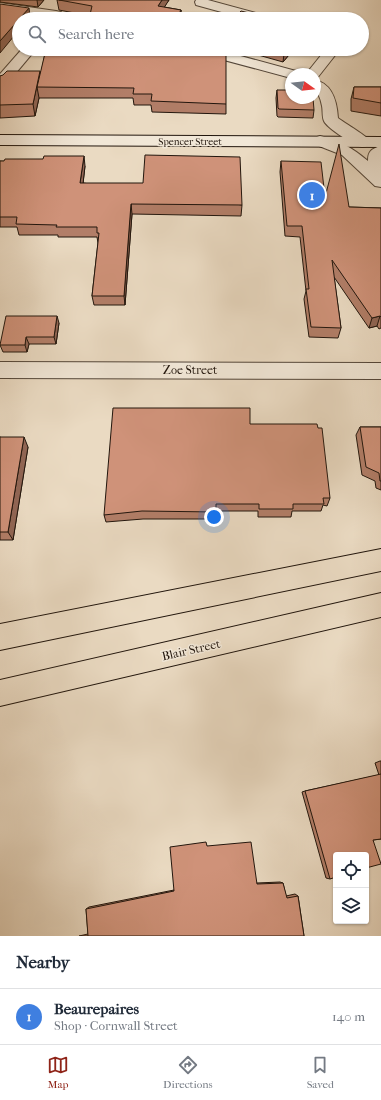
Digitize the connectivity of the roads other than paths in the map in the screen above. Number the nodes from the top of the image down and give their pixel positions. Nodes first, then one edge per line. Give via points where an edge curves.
1 (201, 2) dead end
2 (0, 6) edge
3 (50, 12) edge
4 (237, 12) edge
5 (23, 56) edge
6 (225, 56) edge
7 (327, 56) edge
8 (318, 68) edge
9 (285, 72) edge
10 (0, 83) edge
11 (321, 89) edge
12 (331, 120) junction
13 (0, 140) edge
14 (302, 141) junction
15 (320, 141) junction
16 (363, 142) junction
17 (381, 142) edge
18 (381, 151) edge
19 (378, 179) edge
20 (0, 370) edge
21 (381, 371) edge
22 (381, 560) edge
23 (381, 605) edge
24 (0, 637) edge
25 (0, 693) edge

1 - 4 street
2 - 3 street
5 - 10 street
6 - 9 street
7 - 8 street
11 - 12 street via 330,100
12 - 14 street via 321,130
12 - 16 street
13 - 14 street, Spencer Street
14 - 15 street, Spencer Street
15 - 16 street, Spencer Street
15 - 19 street via 341,148
16 - 17 street, Spencer Street
18 - 19 street via 376,153 375,158
20 - 21 street, Zoe Street
22 - 24 main road
23 - 25 main road, Blair Street

